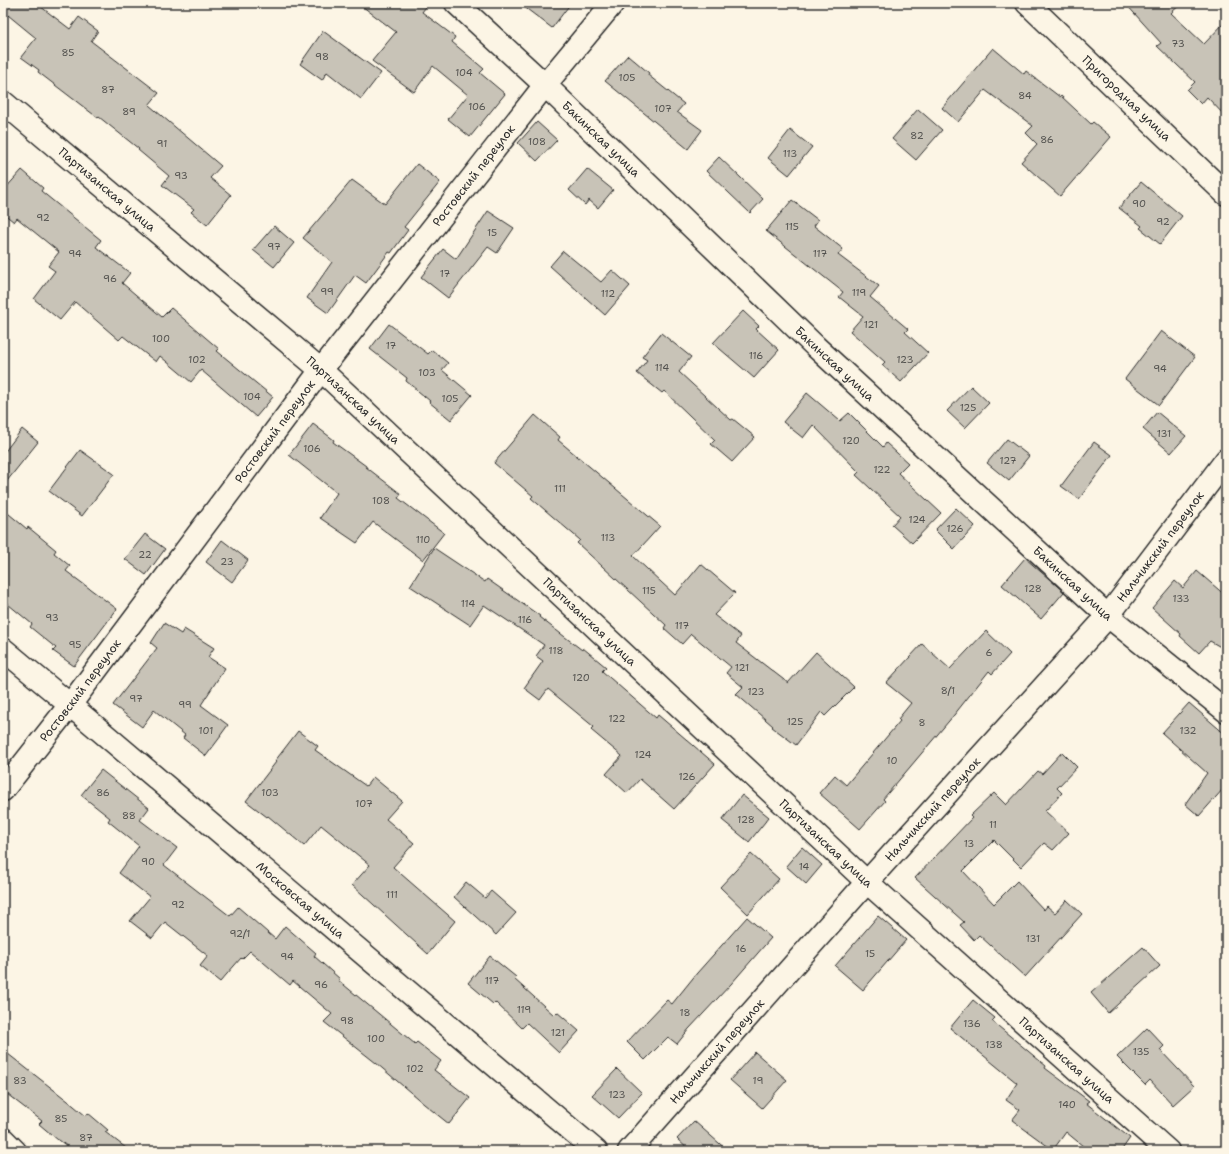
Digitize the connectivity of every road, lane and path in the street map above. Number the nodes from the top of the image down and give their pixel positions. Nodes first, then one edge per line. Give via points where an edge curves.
1 (456, 3) edge
2 (613, 3) edge
3 (1027, 3) edge
4 (545, 85) junction
5 (3, 102) edge
6 (1226, 194) edge
7 (321, 370) junction
8 (1226, 460) edge
9 (1108, 616) junction
10 (3, 650) edge
11 (70, 705) junction
12 (1226, 711) edge
13 (3, 790) edge
14 (867, 882) junction
15 (3, 1139) edge
16 (15, 1151) edge
17 (596, 1151) edge
18 (629, 1151) edge
19 (1168, 1151) edge

1 - 4 street, Бакинская улица
2 - 4 street, Ростовский переулок
3 - 6 street, Пригородная улица
4 - 7 street, Ростовский переулок
4 - 9 street, Бакинская улица via 816,347
5 - 7 street, Партизанская улица
7 - 11 street, Ростовский переулок
7 - 14 street, Партизанская улица
8 - 9 street, Нальчикский переулок
9 - 12 street, Бакинская улица
9 - 14 street, Нальчикский переулок
10 - 11 street, Московская улица
11 - 13 street, Ростовский переулок
11 - 17 street, Московская улица
14 - 18 street, Нальчикский переулок
14 - 19 street, Партизанская улица
15 - 16 street

